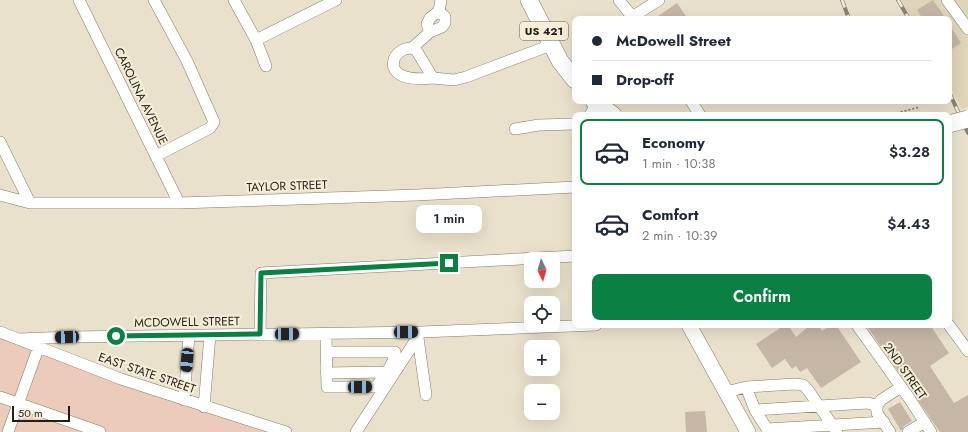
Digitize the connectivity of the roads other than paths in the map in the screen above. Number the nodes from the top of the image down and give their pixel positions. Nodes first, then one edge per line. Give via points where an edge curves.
1 (79, 0) edge
2 (154, 0) edge
3 (234, 0) edge
4 (336, 0) edge
5 (529, 0) edge
6 (620, 0) edge
7 (659, 0) edge
8 (947, 0) edge
9 (440, 6) edge
10 (635, 16) edge
11 (637, 16) edge
12 (968, 29) edge
13 (256, 40) junction
14 (551, 44) junction
15 (412, 48) junction
16 (266, 66) dead end
17 (572, 76) edge
18 (433, 78) junction
19 (594, 106) edge
20 (607, 112) edge
21 (968, 119) edge
22 (952, 123) edge
23 (572, 124) edge
24 (514, 129) dead end
25 (0, 142) edge
26 (156, 156) junction
27 (572, 187) edge
28 (0, 195) edge
29 (30, 203) junction
30 (179, 203) junction
31 (572, 256) edge
32 (572, 326) edge
33 (692, 328) edge
34 (858, 328) edge
35 (951, 328) edge
36 (0, 332) edge
37 (260, 334) junction
38 (326, 334) junction
39 (189, 335) junction
40 (210, 335) junction
41 (420, 335) junction
42 (67, 337) junction
43 (18, 339) junction
44 (39, 346) junction
45 (968, 351) edge
46 (326, 352) junction
47 (63, 356) junction
48 (386, 372) junction
49 (326, 373) junction
50 (746, 387) junction
51 (902, 387) junction
52 (379, 388) junction
53 (726, 392) junction
54 (426, 395) dead end
55 (0, 397) edge
56 (184, 400) junction
57 (18, 404) junction
58 (818, 405) junction
59 (877, 406) junction
60 (204, 407) junction
61 (756, 410) junction
62 (884, 422) junction
63 (928, 427) edge
64 (835, 429) edge
65 (8, 432) edge
66 (100, 432) edge
67 (286, 432) edge
68 (356, 432) edge
69 (748, 432) edge
70 (890, 432) edge
71 (908, 432) edge

1 - 26 street, CAROLINA AVENUE
2 - 26 street via 187,61 214,122 210,128
3 - 13 street
4 - 13 street
5 - 14 highway, US 421
6 - 10 street
7 - 11 street
8 - 12 street
9 - 15 street via 427,24 430,32
13 - 16 street
14 - 17 highway, US 421 via 560,62
14 - 18 street via 466,77 454,80
15 - 18 street via 416,50
15 - 18 street via 406,48 393,60 398,74 407,78
19 - 20 highway
21 - 22 highway, bridge
23 - 24 street
25 - 29 street
26 - 30 street, CAROLINA AVENUE
27 - 30 street, TAYLOR STREET
28 - 29 street, TAYLOR STREET
29 - 30 street, TAYLOR STREET
31 - 37 street via 261,273
32 - 41 street, MCDOWELL STREET
33 - 53 main road
34 - 51 street, 2ND STREET
35 - 45 street
36 - 43 street, EAST STATE STREET
37 - 38 street, MCDOWELL STREET
37 - 40 street, MCDOWELL STREET
38 - 41 street, MCDOWELL STREET
38 - 46 street
39 - 40 street, MCDOWELL STREET
39 - 42 street, MCDOWELL STREET
39 - 56 street
40 - 60 street
41 - 52 street
41 - 54 street
42 - 43 street, MCDOWELL STREET
42 - 47 street
43 - 44 street, EAST STATE STREET
44 - 47 street, EAST STATE STREET
44 - 57 street
46 - 48 street via 394,351 395,356
46 - 49 street
47 - 56 street, EAST STATE STREET
48 - 49 street
48 - 52 street
49 - 52 street via 328,388
50 - 53 street
50 - 58 street via 803,385
50 - 61 street
51 - 59 street via 881,400
51 - 63 street, 2ND STREET
52 - 68 street
53 - 69 main road
55 - 57 street
56 - 60 street, EAST STATE STREET
57 - 65 street
57 - 66 street
58 - 59 street via 868,403
58 - 61 street
58 - 64 street
59 - 62 street
60 - 67 street, EAST STATE STREET
61 - 64 street via 767,429
62 - 64 street
62 - 70 street
63 - 71 street

